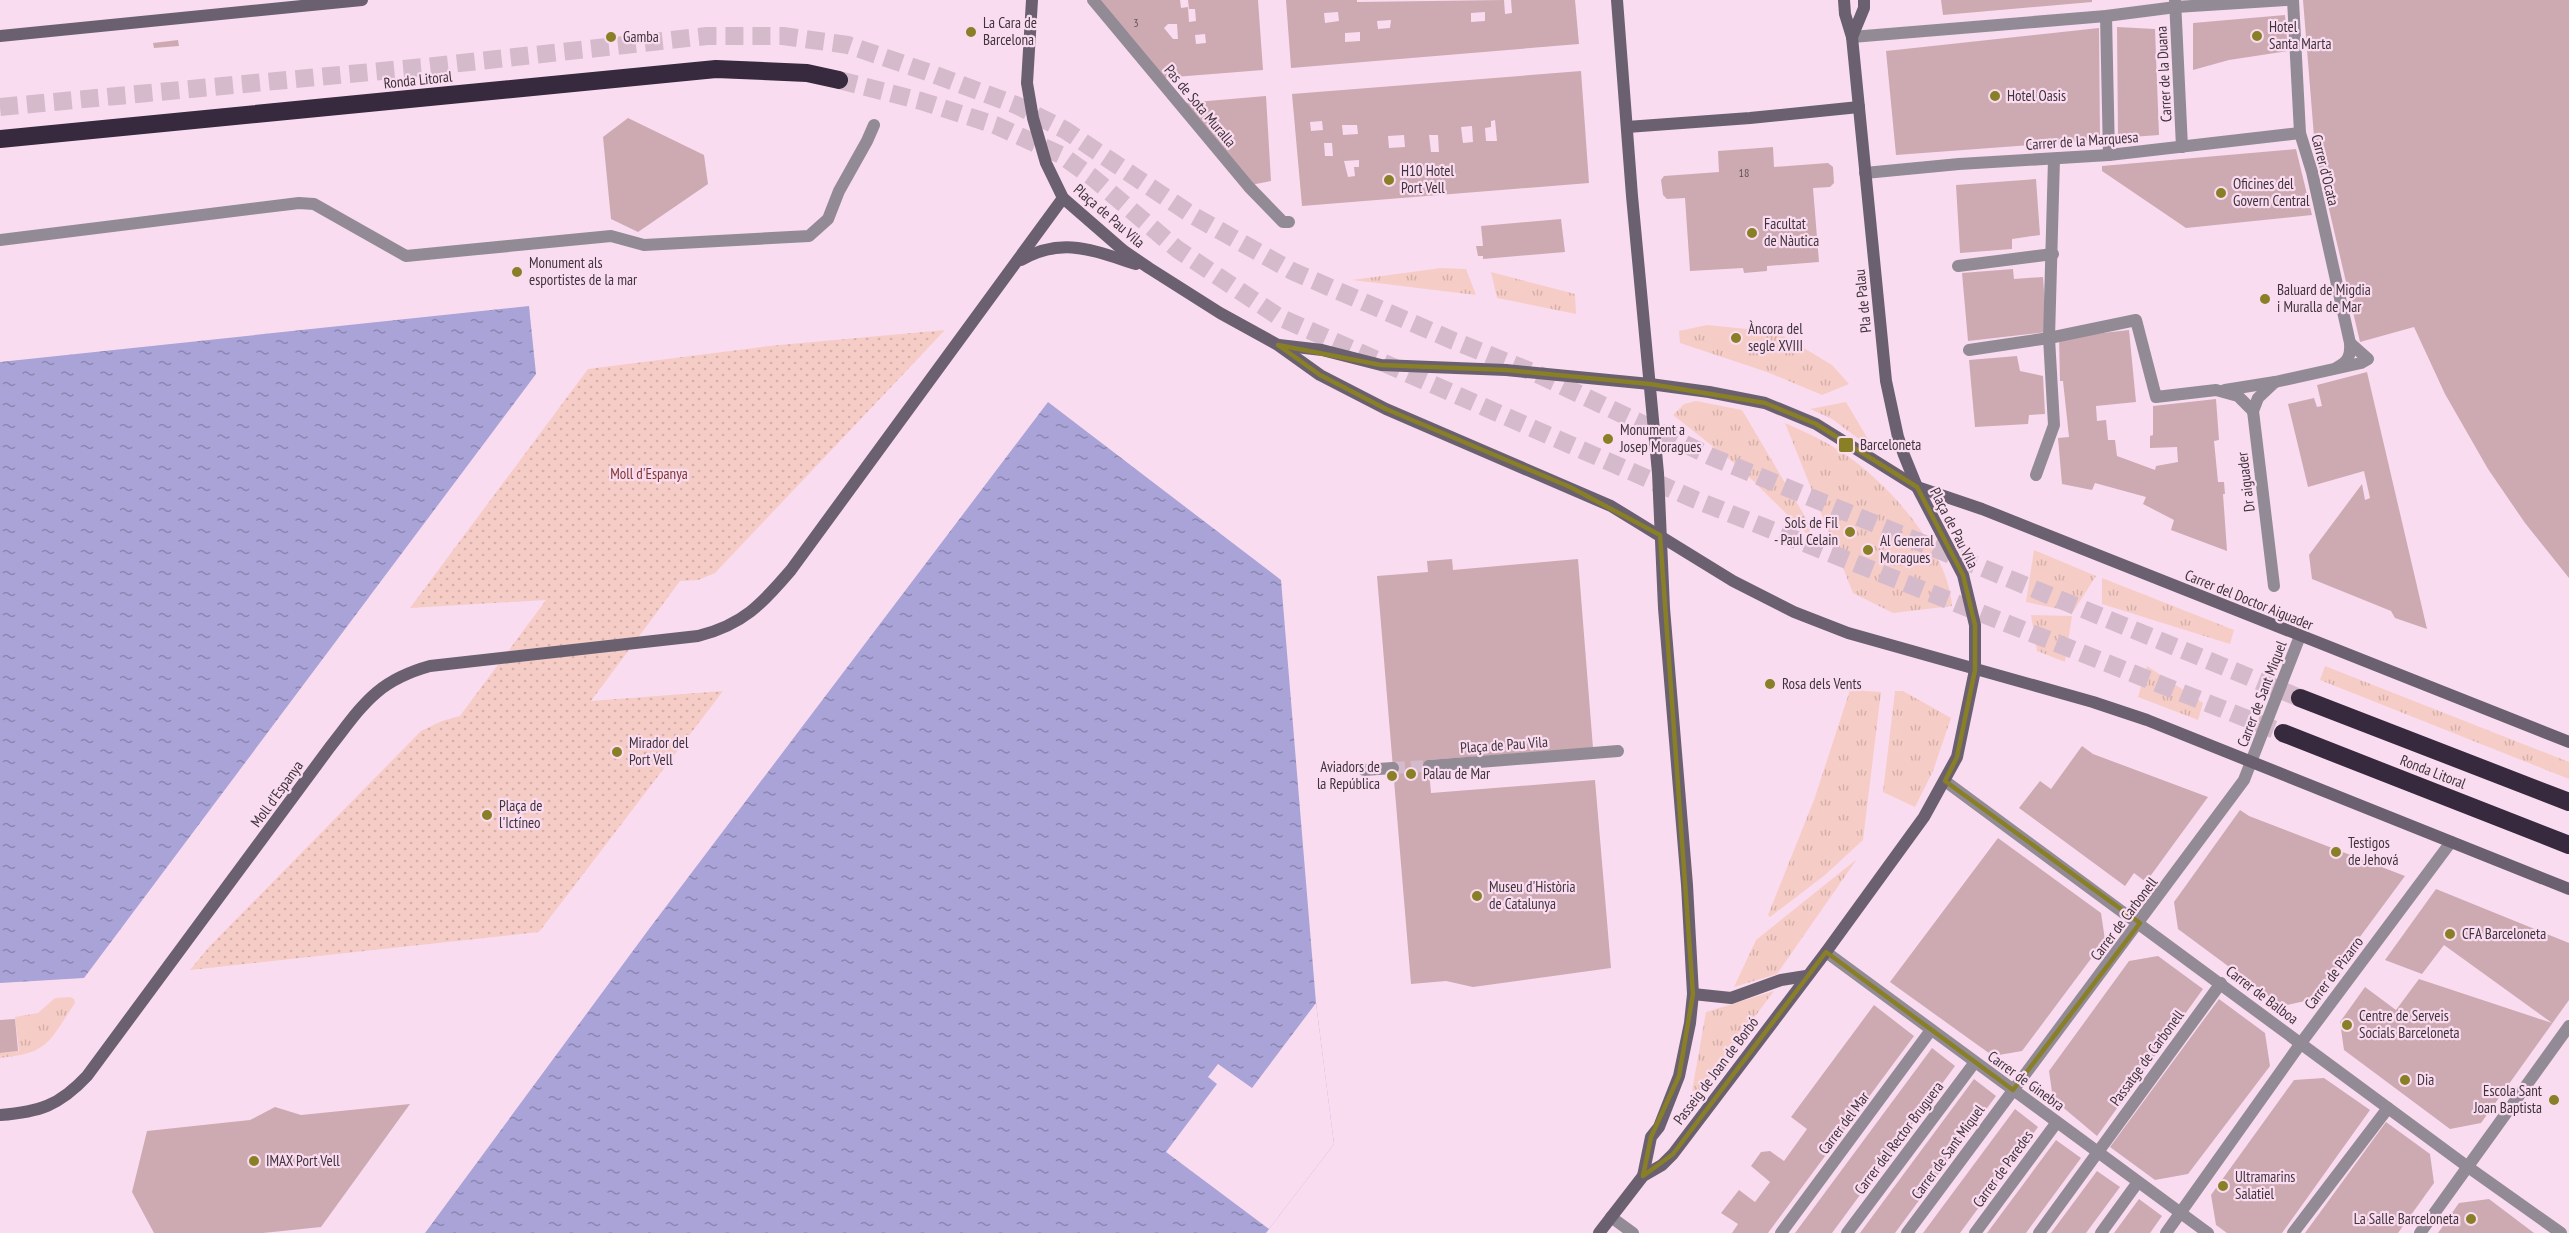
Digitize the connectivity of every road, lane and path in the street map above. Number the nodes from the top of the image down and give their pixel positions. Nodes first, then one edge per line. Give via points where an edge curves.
1 (362, 0) edge
2 (1032, 0) edge
3 (1093, 0) edge
4 (1617, 0) edge
5 (1844, 0) edge
6 (1864, 0) edge
7 (2286, 0) edge
8 (2293, 0) edge
9 (2175, 3) edge
10 (2106, 16) junction
11 (0, 36) edge
12 (1852, 37) junction
13 (839, 80) tunnel mouth
14 (1859, 107) junction
15 (874, 125) dead end
16 (1627, 127) junction
17 (2300, 133) junction
18 (0, 139) edge
19 (2182, 147) junction
20 (2109, 155) junction
21 (2054, 159) junction
22 (1865, 174) junction
23 (1063, 198) junction
24 (1289, 222) dead end
25 (0, 240) edge
26 (2052, 254) junction
27 (1019, 261) junction
28 (1958, 266) dead end
29 (1149, 268) junction
30 (2049, 338) junction
31 (2350, 343) junction
32 (1278, 345) junction
33 (1969, 350) dead end
34 (2336, 368) junction
35 (2275, 382) junction
36 (1650, 384) junction
37 (2218, 391) junction
38 (2253, 411) junction
39 (2036, 475) dead end
40 (1917, 487) junction
41 (1660, 535) junction
42 (2274, 586) dead end
43 (2300, 636) junction
44 (1975, 670) junction
45 (2300, 698) tunnel mouth
46 (2283, 733) tunnel mouth
47 (2569, 742) edge
48 (1618, 751) dead end
49 (2253, 762) junction
50 (1428, 766) tunnel mouth
51 (1393, 768) tunnel mouth
52 (1364, 770) dead end
53 (1945, 781) junction
54 (2569, 802) edge
55 (2451, 842) junction
56 (2569, 845) edge
57 (2569, 889) edge
58 (2140, 923) junction
59 (1826, 952) junction
60 (1806, 976) junction
61 (2221, 983) junction
62 (1693, 994) junction
63 (2569, 1026) edge
64 (1931, 1030) junction
65 (2301, 1043) junction
66 (1975, 1062) junction
67 (2013, 1090) junction
68 (2388, 1108) junction
69 (0, 1115) edge
70 (2056, 1122) junction
71 (2097, 1152) junction
72 (2468, 1167) junction
73 (1643, 1176) junction
74 (2138, 1182) junction
75 (2181, 1213) junction
76 (1611, 1217) junction
77 (1599, 1233) edge
78 (1633, 1233) edge
79 (1781, 1233) edge
80 (1847, 1233) edge
81 (1907, 1233) edge
82 (1975, 1233) edge
83 (2039, 1233) edge
84 (2101, 1233) edge
85 (2166, 1233) edge
86 (2208, 1233) edge
87 (2293, 1233) edge
88 (2420, 1233) edge
89 (2561, 1233) edge

1 - 11 street
2 - 23 street, Plaça de Pau Vila via 1027,83 1046,163
3 - 24 street, Pas de Sota Muralla via 1249,187 1283,222
4 - 16 street
5 - 12 street, Pla de Palau
6 - 12 street
7 - 9 street
8 - 17 street, Carrer d'Ocata
9 - 10 street
9 - 19 street, Carrer de la Duana
10 - 12 street
10 - 20 street
12 - 14 street, Pla de Palau
13 - 18 highway, Ronda Litoral via 807,73 716,69
14 - 16 street
14 - 22 street, Pla de Palau
15 - 25 street via 838,191 828,219 809,236 644,245 611,236 406,256 314,204 299,203
16 - 36 street
17 - 19 street, Carrer de la Marquesa
17 - 31 street, Carrer d'Ocata
19 - 20 street, Carrer de la Marquesa
20 - 21 street, Carrer de la Marquesa
21 - 22 street, Carrer de la Marquesa
21 - 26 street
22 - 40 street, Pla de Palau via 1886,381 1898,437
23 - 27 street, Moll d'Espanya
23 - 29 street, Plaça de Pau Vila
26 - 28 street
26 - 30 street
27 - 29 street via 1032,253 1069,246
27 - 69 street, Moll d'Espanya via 791,570 756,609 729,626 698,636 430,666 389,681 366,701 330,747 87,1076 51,1106 36,1112
29 - 32 street, Plaça de Pau Vila
30 - 33 street
30 - 37 street via 2136,320 2156,397
30 - 39 street via 2054,424
31 - 34 street via 2351,354
31 - 34 street via 2368,358
32 - 36 street, Plaça de Pau Vila via 1322,350 1381,365 1506,370
32 - 41 street, Plaça de Pau Vila via 1320,375 1377,405 1570,487
34 - 35 street
35 - 37 street
35 - 38 street via 2258,398
36 - 40 street, Plaça de Pau Vila via 1765,403 1816,424
36 - 41 street
37 - 38 street via 2238,396
38 - 42 street, Dr aiguader
40 - 43 street, Carrer del Doctor Aiguader via 1982,509
40 - 44 street, Plaça de Pau Vila via 1963,574 1975,625
41 - 44 street, Plaça de Pau Vila via 1760,596 1827,626
41 - 62 street, Passeig de Joan de Borbó
43 - 47 street, Carrer del Doctor Aiguader
43 - 49 street, Carrer de Sant Miquel
44 - 49 street via 2121,711
44 - 53 street via 1957,757
45 - 54 highway, Ronda Litoral
46 - 56 highway, Ronda Litoral
48 - 50 street, Plaça de Pau Vila
49 - 55 street
49 - 58 street, Carrer de Carbonell
51 - 52 street
53 - 58 street, Carrer de Balboa
53 - 59 street via 1924,817
55 - 57 street
55 - 65 street, Carrer de Pizarro
58 - 61 street, Carrer de Balboa
58 - 67 street, Carrer de Carbonell
59 - 60 street
59 - 64 street, Carrer de Ginebra
60 - 62 street via 1781,980 1731,998
60 - 73 street, Passeig de Joan de Borbó via 1672,1154
61 - 65 street, Carrer de Balboa
61 - 71 street, Passatge de Carbonell
62 - 73 street, Passeig de Joan de Borbó via 1679,1076 1651,1137
63 - 72 street
64 - 66 street, Carrer de Ginebra
64 - 79 street, Carrer del Mar
65 - 68 street, Carrer de Balboa
65 - 75 street, Carrer de Pizarro
66 - 67 street, Carrer de Ginebra
66 - 80 street, Carrer del Rector Bruguera
67 - 70 street, Carrer de Ginebra
67 - 81 street, Carrer de Sant Miquel
68 - 72 street, Carrer de Balboa
68 - 87 street
70 - 71 street, Carrer de Ginebra
70 - 82 street, Carrer de Paredes
71 - 74 street, Carrer de Ginebra
71 - 83 street, Passatge de Carbonell
72 - 88 street
72 - 89 street, Carrer de Balboa
73 - 76 street, Passeig de Joan de Borbó
74 - 75 street, Carrer de Ginebra
74 - 84 street
75 - 85 street, Carrer de Pizarro
75 - 86 street, Carrer de Ginebra
76 - 77 street, Passeig de Joan de Borbó
76 - 78 street

